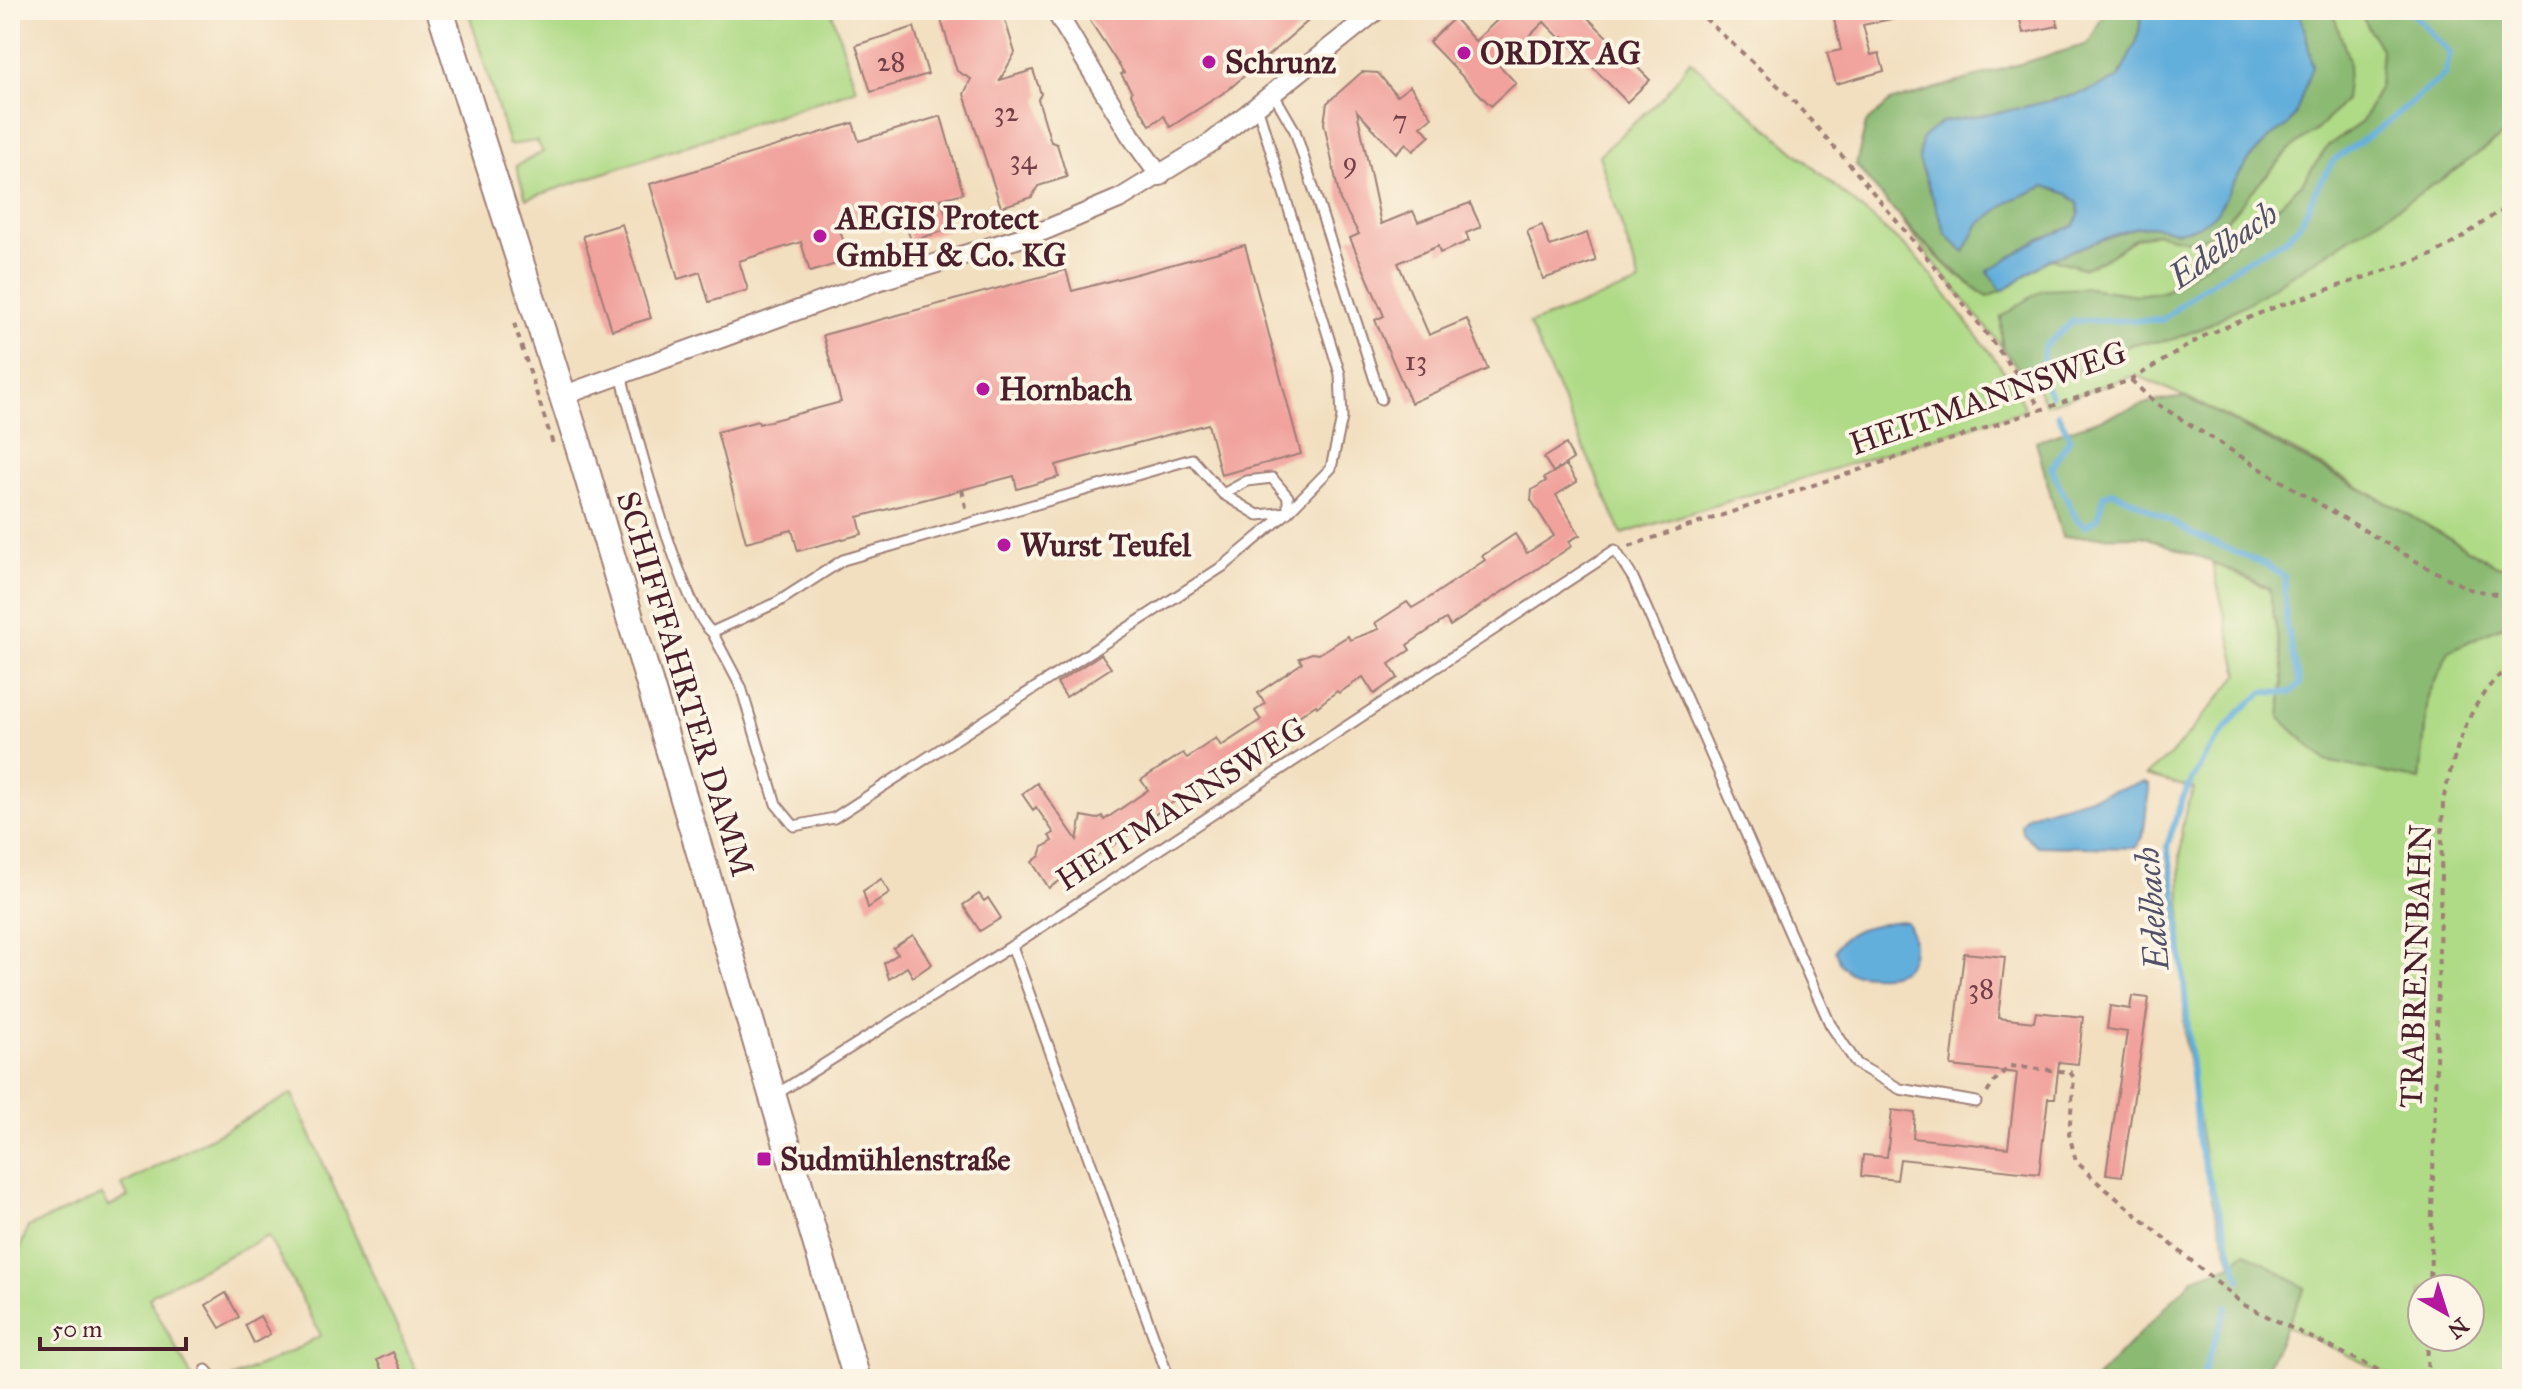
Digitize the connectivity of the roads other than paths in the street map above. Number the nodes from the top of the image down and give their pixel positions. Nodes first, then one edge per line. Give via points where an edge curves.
1 (440, 10) edge
2 (1055, 10) edge
3 (1377, 10) edge
4 (1273, 93) junction
5 (1257, 106) junction
6 (1160, 176) junction
7 (621, 373) junction
8 (562, 396) junction
9 (1381, 399) dead end
10 (1223, 494) junction
11 (1288, 512) junction
12 (712, 632) junction
13 (1012, 946) junction
14 (773, 1096) junction
15 (1976, 1102) road end
16 (206, 1370) dead end
17 (214, 1379) edge
18 (857, 1379) edge
19 (1169, 1379) edge

1 - 8 main road, SCHIFFFAHRTER DAMM
2 - 6 street
3 - 4 street
4 - 5 street
4 - 9 lane via 1295,131
5 - 6 street
5 - 11 lane via 1340,374 1342,418 1331,468
6 - 7 street via 1043,231 878,281
7 - 8 street
7 - 12 lane via 682,580 703,626
8 - 14 main road, SCHIFFFAHRTER DAMM
10 - 11 lane via 1258,515
10 - 11 lane via 1247,481 1272,478 1288,497
10 - 12 lane via 1192,459 843,560 778,602
11 - 12 lane via 1225,565 834,818 794,826 776,804 741,687
13 - 14 lane, HEITMANNSWEG
13 - 15 lane, HEITMANNSWEG via 1615,550 1633,578 1830,1024 1857,1064 1900,1089
13 - 19 lane
14 - 18 main road, SCHIFFFAHRTER DAMM
16 - 17 lane

